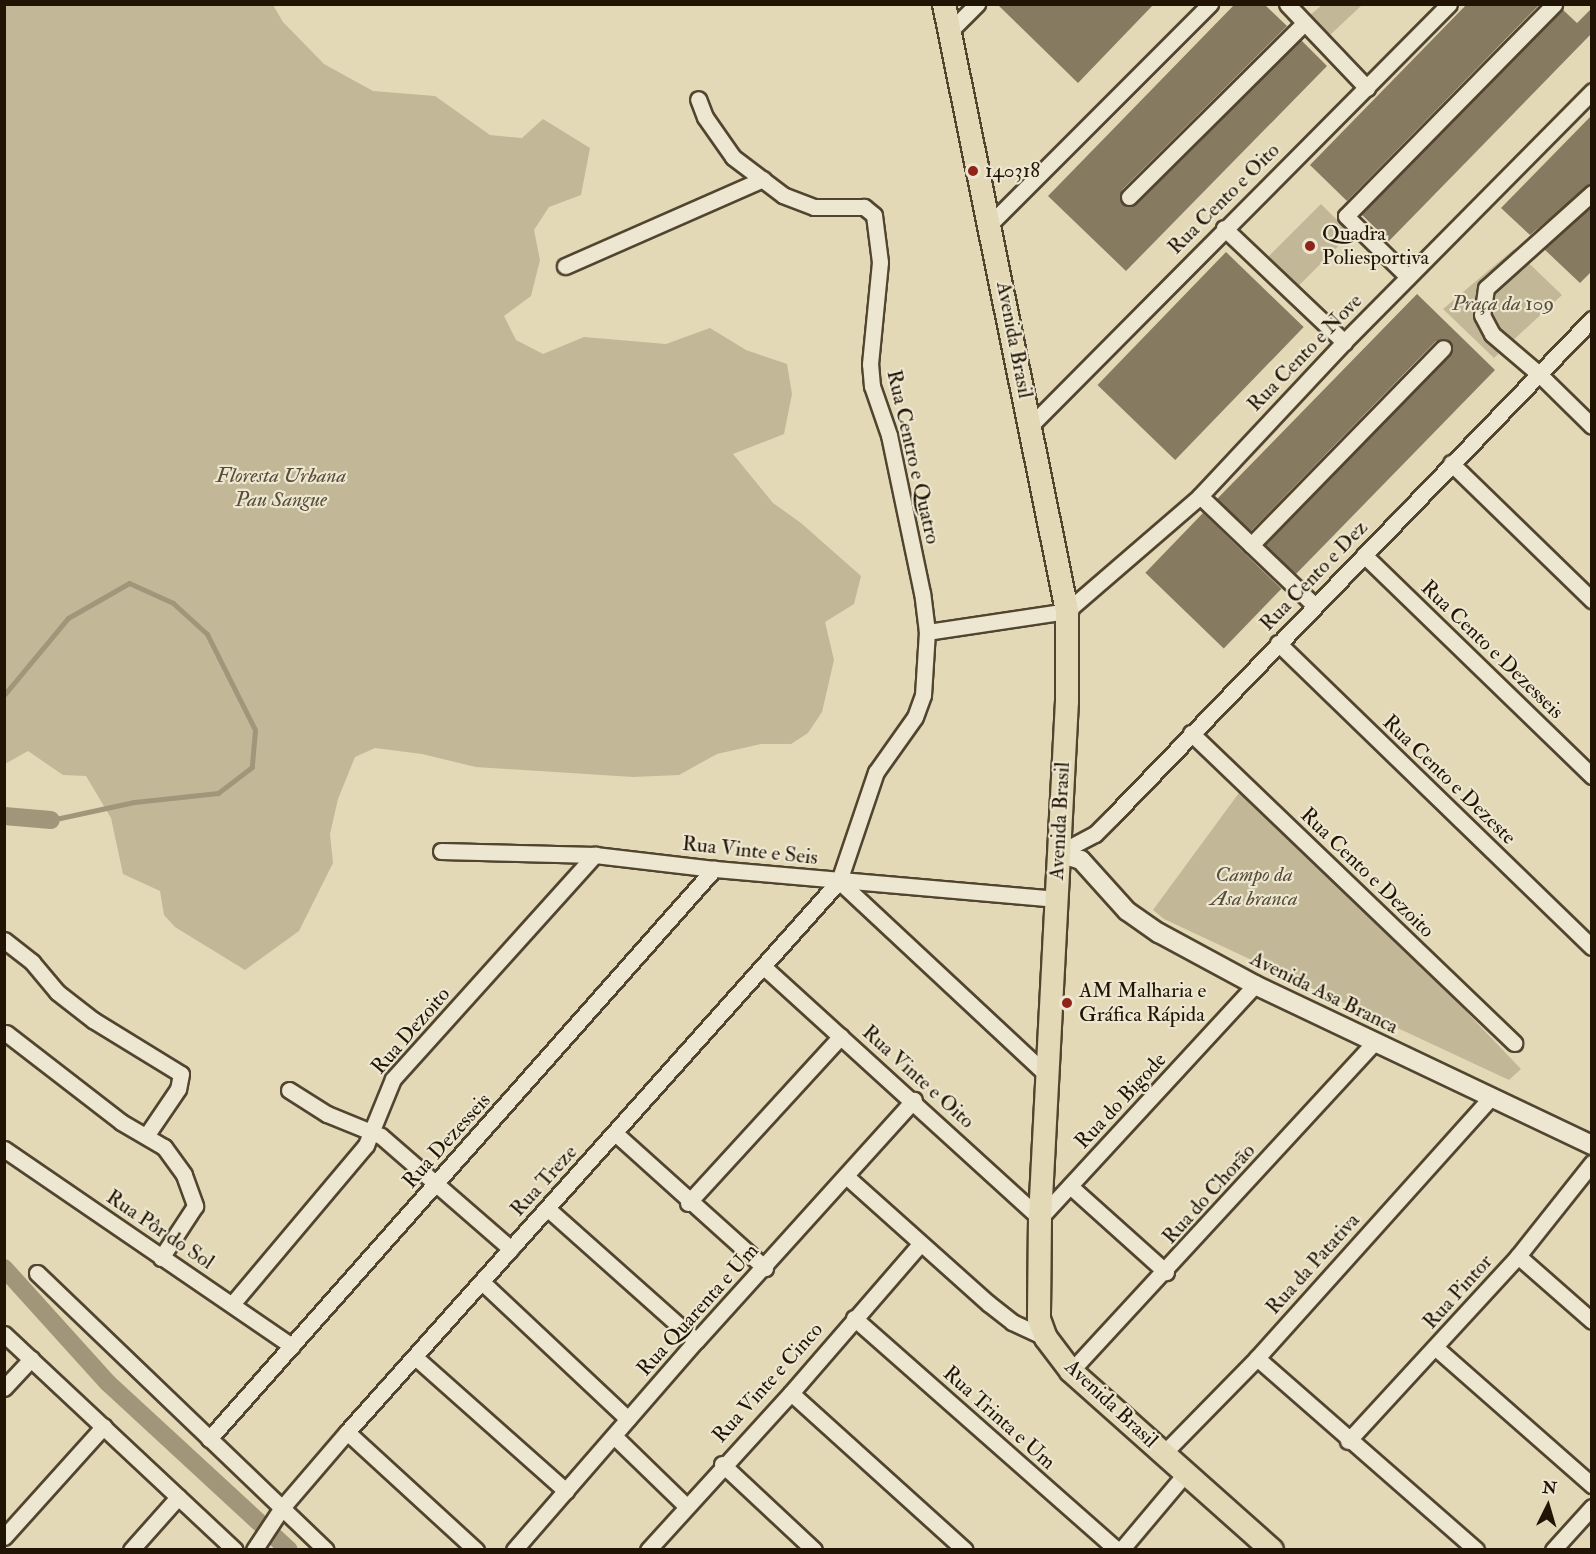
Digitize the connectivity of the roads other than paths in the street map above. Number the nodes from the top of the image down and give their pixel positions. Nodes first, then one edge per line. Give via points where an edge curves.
1 (944, 4) edge
2 (977, 4) edge
3 (1210, 4) edge
4 (1287, 4) edge
5 (1449, 4) edge
6 (1554, 4) edge
7 (1304, 23) junction
8 (950, 33) junction
9 (1367, 88) junction
10 (1592, 91) edge
11 (698, 99) dead end
12 (763, 179) junction
13 (1592, 193) edge
14 (1129, 197) dead end
15 (991, 223) junction
16 (1224, 228) junction
17 (565, 266) dead end
18 (1408, 277) junction
19 (1592, 319) edge
20 (1344, 342) junction
21 (1443, 348) dead end
22 (1539, 374) junction
23 (1031, 425) junction
24 (1592, 426) edge
25 (1451, 463) junction
26 (1200, 496) junction
27 (1251, 545) junction
28 (1364, 555) junction
29 (1592, 600) edge
30 (1314, 605) junction
31 (1067, 611) junction
32 (927, 632) junction
33 (1278, 643) junction
34 (1191, 733) junction
35 (1592, 776) edge
36 (1058, 850) junction
37 (441, 851) dead end
38 (595, 855) junction
39 (714, 870) junction
40 (839, 881) junction
41 (1056, 899) junction
42 (4, 940) edge
43 (1592, 947) edge
44 (765, 968) junction
45 (1255, 985) junction
46 (6, 1033) dead end
47 (841, 1036) junction
48 (1375, 1042) junction
49 (1514, 1043) dead end
50 (1047, 1075) junction
51 (289, 1090) dead end
52 (1489, 1099) junction
53 (914, 1100) junction
54 (372, 1132) junction
55 (615, 1133) junction
56 (146, 1136) junction
57 (1592, 1145) edge
58 (4, 1149) edge
59 (1592, 1163) edge
60 (846, 1176) junction
61 (436, 1185) junction
62 (1070, 1186) junction
63 (688, 1203) junction
64 (548, 1209) junction
65 (1040, 1218) junction
66 (920, 1244) junction
67 (511, 1249) junction
68 (1518, 1256) junction
69 (161, 1258) junction
70 (765, 1268) junction
71 (1166, 1272) junction
72 (37, 1273) dead end
73 (482, 1282) junction
74 (233, 1303) junction
75 (854, 1318) junction
76 (1592, 1321) edge
77 (4, 1334) edge
78 (1046, 1338) junction
79 (696, 1341) junction
80 (292, 1346) junction
81 (1436, 1348) junction
82 (415, 1357) junction
83 (1257, 1358) junction
84 (31, 1359) junction
85 (1071, 1371) junction
86 (4, 1388) edge
87 (791, 1393) junction
88 (628, 1419) junction
89 (104, 1426) junction
90 (347, 1432) junction
91 (614, 1436) junction
92 (209, 1439) junction
93 (1348, 1441) junction
94 (1163, 1454) junction
95 (722, 1464) junction
96 (1185, 1474) junction
97 (1592, 1485) edge
98 (566, 1491) junction
99 (178, 1497) junction
100 (686, 1506) junction
101 (1592, 1507) edge
102 (278, 1514) junction
103 (4, 1537) edge
104 (656, 1547) edge
105 (254, 1549) edge
106 (131, 1550) edge
107 (235, 1550) edge
108 (326, 1550) edge
109 (476, 1550) edge
110 (514, 1550) edge
111 (813, 1550) edge
112 (965, 1550) edge
113 (1119, 1550) edge
114 (1272, 1550) edge
115 (1476, 1550) edge
116 (1553, 1550) edge

1 - 8 main road, Avenida Brasil
2 - 8 street
3 - 15 street
4 - 7 street
5 - 9 street, Rua Cento e Oito
6 - 18 street via 1346,216
7 - 9 street
7 - 14 street
8 - 15 main road, Avenida Brasil
9 - 16 street, Rua Cento e Oito
10 - 18 street, Rua Cento e Nove
11 - 12 street, Rua Centro e Quatro via 720,142
12 - 17 street
12 - 32 street, Rua Centro e Quatro via 796,203 870,209 876,223 880,262 871,375 889,435
13 - 22 street via 1486,288 1482,315 1492,334
15 - 23 main road, Avenida Brasil
16 - 20 street
16 - 23 street, Rua Cento e Oito
18 - 20 street, Rua Cento e Nove
19 - 22 street, Rua Cento e Dez
20 - 26 street, Rua Cento e Nove
21 - 27 street
22 - 24 street
22 - 25 street, Rua Cento e Dez
23 - 31 main road, Avenida Brasil
25 - 28 street, Rua Cento e Dez
25 - 29 street
26 - 27 street
26 - 31 street, Rua Cento e Nove
27 - 30 street
28 - 30 street, Rua Cento e Dez
28 - 35 street, Rua Cento e Dezesseis
30 - 33 street, Rua Cento e Dez
31 - 32 street
31 - 36 main road, Avenida Brasil via 1067,701
32 - 40 street, Rua Centro e Quatro via 923,695 915,717 876,772
33 - 34 street, Rua Cento e Dez
33 - 43 street, Rua Cento e Dezeste
34 - 36 street, Rua Cento e Dez via 1095,834
34 - 49 street, Rua Cento e Dezoito
36 - 41 main road, Avenida Brasil
36 - 45 street, Avenida Asa Branca via 1082,860 1127,911 1159,933
37 - 38 street, Rua Vinte e Seis
38 - 39 street, Rua Vinte e Seis
38 - 54 street, Rua Dezoito via 393,1079
39 - 40 street, Rua Vinte e Seis
39 - 61 street, Rua Dezesseis
40 - 41 street, Rua Vinte e Seis
40 - 44 street, Rua Treze
40 - 50 street
41 - 50 main road, Avenida Brasil
42 - 56 street via 32,962 57,992 93,1020 181,1074 178,1089
44 - 47 street, Rua Vinte e Oito
44 - 55 street, Rua Treze
45 - 48 street, Avenida Asa Branca
45 - 62 street, Rua do Bigode
46 - 56 street via 112,1115
47 - 53 street, Rua Vinte e Oito
47 - 63 street
48 - 52 street, Avenida Asa Branca
48 - 71 street, Rua do Chorão
50 - 65 main road, Avenida Brasil
51 - 54 street via 342,1122
52 - 57 street, Avenida Asa Branca
52 - 83 street, Rua da Patativa
53 - 60 street, Rua Quarenta e Um
53 - 65 street, Rua Vinte e Oito
54 - 61 street
54 - 74 street, Rua Dezoito
55 - 63 street
55 - 64 street, Rua Treze
56 - 69 street via 164,1147 196,1198 191,1216
58 - 69 street, Rua Pôr do Sol
59 - 68 street, Rua Pintor
60 - 66 street
60 - 70 street, Rua Quarenta e Um
61 - 67 street
61 - 80 street, Rua Dezesseis
62 - 65 street, Rua do Bigode
62 - 71 street
63 - 70 street
64 - 67 street, Rua Treze
64 - 79 street
65 - 78 main road, Avenida Brasil via 1038,1302
66 - 75 street, Rua Vinte e Cinco
66 - 78 street via 1012,1322
67 - 73 street, Rua Treze
68 - 76 street
68 - 81 street, Rua Pintor
69 - 74 street, Rua Pôr do Sol
70 - 79 street, Rua Quarenta e Um
71 - 85 street, Rua do Chorão
72 - 92 street
73 - 82 street, Rua Treze
73 - 88 street
74 - 80 street, Rua Pôr do Sol
75 - 87 street, Rua Vinte e Cinco
75 - 113 street, Rua Trinta e Um
77 - 84 street
78 - 85 main road, Avenida Brasil
79 - 88 street, Rua Quarenta e Um
80 - 92 street, Rua Dezesseis
81 - 93 street, Rua Pintor
81 - 97 street
82 - 90 street, Rua Treze
82 - 98 street
83 - 93 street
83 - 94 street, Rua da Patativa
84 - 86 street
84 - 89 street
85 - 94 main road, Avenida Brasil
87 - 95 street, Rua Vinte e Cinco
87 - 112 street
88 - 91 street, Rua Quarenta e Um
89 - 99 street
89 - 103 street
90 - 102 street, Rua Treze
90 - 109 street
91 - 98 street, Rua Quarenta e Um
91 - 100 street
92 - 102 street
93 - 115 street
94 - 96 main road, Avenida Brasil
95 - 100 street, Rua Vinte e Cinco
95 - 111 street
96 - 113 street
96 - 114 main road, Avenida Brasil
98 - 110 street, Rua Quarenta e Um
99 - 106 street
99 - 107 street
100 - 104 street, Rua Vinte e Cinco
101 - 116 street
102 - 105 street, Rua Treze
102 - 108 street

